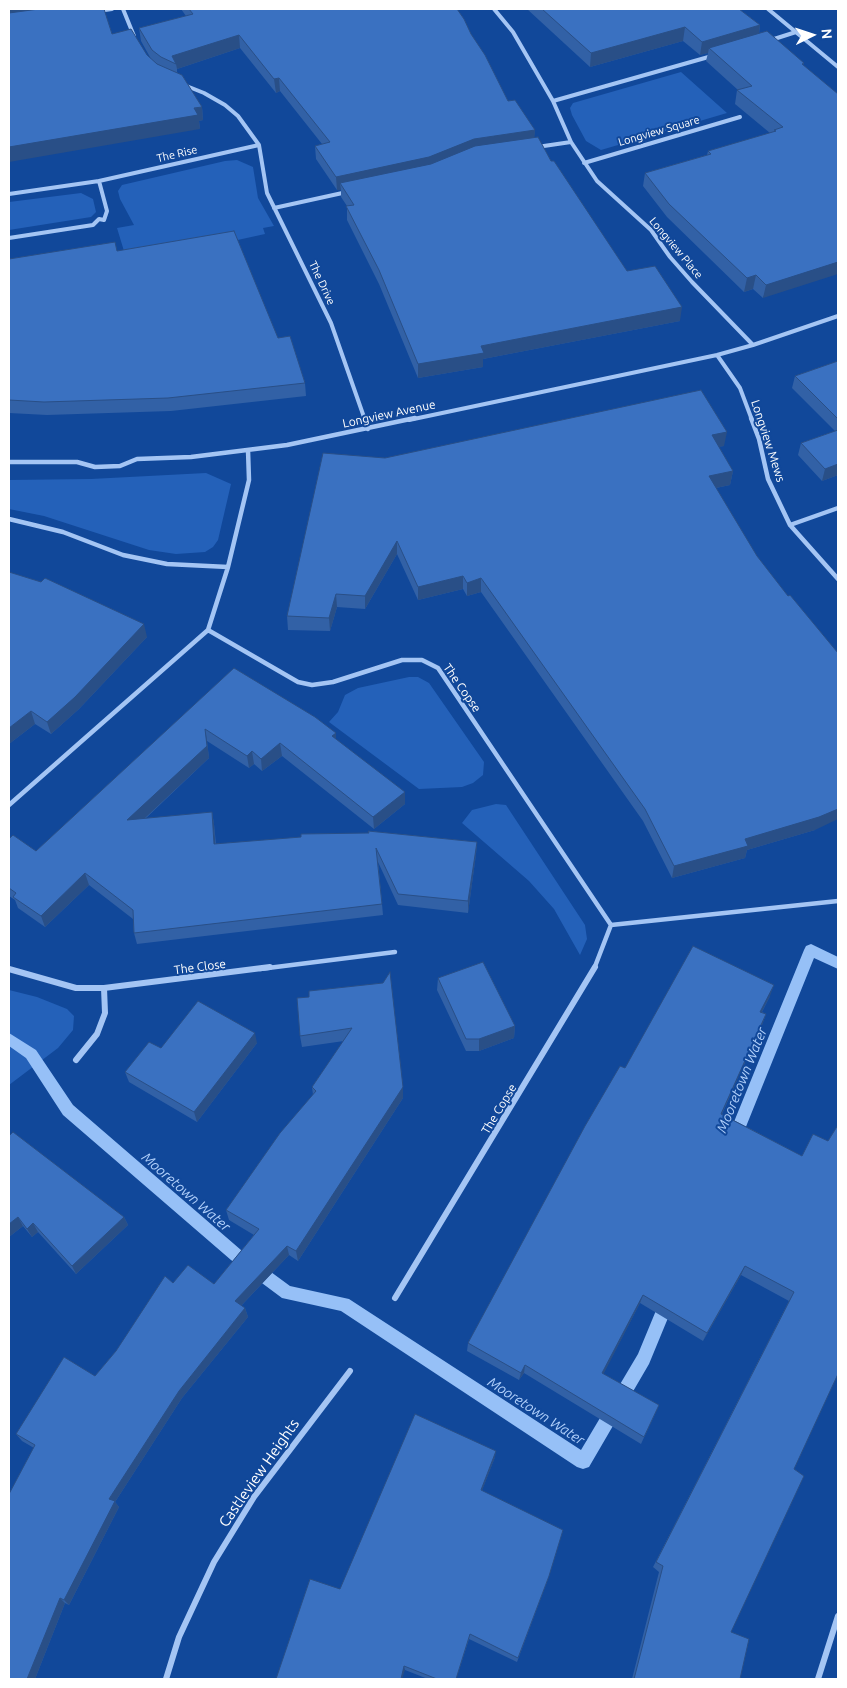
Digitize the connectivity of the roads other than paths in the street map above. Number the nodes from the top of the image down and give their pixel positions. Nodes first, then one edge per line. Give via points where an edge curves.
1 (112, 9) edge
2 (123, 9) edge
3 (494, 9) edge
4 (768, 9) edge
5 (93, 11) edge
6 (796, 32) junction
7 (768, 40) edge
8 (138, 44) edge
9 (721, 54) edge
10 (838, 67) edge
11 (182, 84) edge
12 (553, 101) junction
13 (740, 117) dead end
14 (571, 142) junction
15 (259, 145) junction
16 (532, 148) edge
17 (584, 163) junction
18 (99, 181) junction
19 (354, 191) edge
20 (9, 194) edge
21 (274, 208) junction
22 (9, 238) edge
23 (838, 316) edge
24 (753, 345) junction
25 (717, 355) junction
26 (368, 429) junction
27 (248, 450) junction
28 (9, 462) edge
29 (838, 508) edge
30 (9, 519) edge
31 (790, 525) junction
32 (228, 568) junction
33 (838, 579) edge
34 (208, 630) junction
35 (9, 805) edge
36 (838, 901) edge
37 (611, 925) junction
38 (395, 952) dead end
39 (9, 969) edge
40 (104, 988) junction
41 (76, 1060) dead end
42 (395, 1298) dead end
43 (350, 1371) dead end
44 (838, 1616) edge
45 (166, 1679) edge
46 (818, 1679) edge

1 - 5 street
2 - 8 street
3 - 12 street, Longview Place via 513,32
4 - 6 street
6 - 7 street
6 - 10 street
9 - 12 street
11 - 15 street via 225,105 238,116
12 - 14 street, Longview Place
13 - 17 street, Longview Square
14 - 16 street
14 - 17 street, Longview Place
15 - 18 street, The Rise
15 - 21 street, The Drive via 267,193
17 - 24 street, Longview Place via 597,181 651,230 692,282
18 - 20 street, The Rise
18 - 22 street via 107,211 104,220 99,219 93,225
19 - 21 street
21 - 26 street, The Drive via 332,324
23 - 24 street
24 - 25 street
25 - 26 street, Longview Avenue
25 - 31 street, Longview Mews via 740,388 759,438 768,479
26 - 27 street, Longview Avenue
27 - 28 street, Longview Avenue via 137,459 120,466
27 - 32 street via 249,480
29 - 31 street
30 - 32 street via 63,532 123,555 167,564
31 - 33 street, Longview Mews
32 - 34 street
34 - 35 street
34 - 37 street, The Copse via 298,682 312,685 333,682 402,660 422,660 438,668
36 - 37 street
37 - 42 street, The Copse via 592,976
38 - 40 street, The Close
39 - 40 street, The Close via 76,988
40 - 41 street via 105,1013 97,1034
43 - 45 street, Castleview Heights via 254,1497 214,1562 178,1637
44 - 46 street

